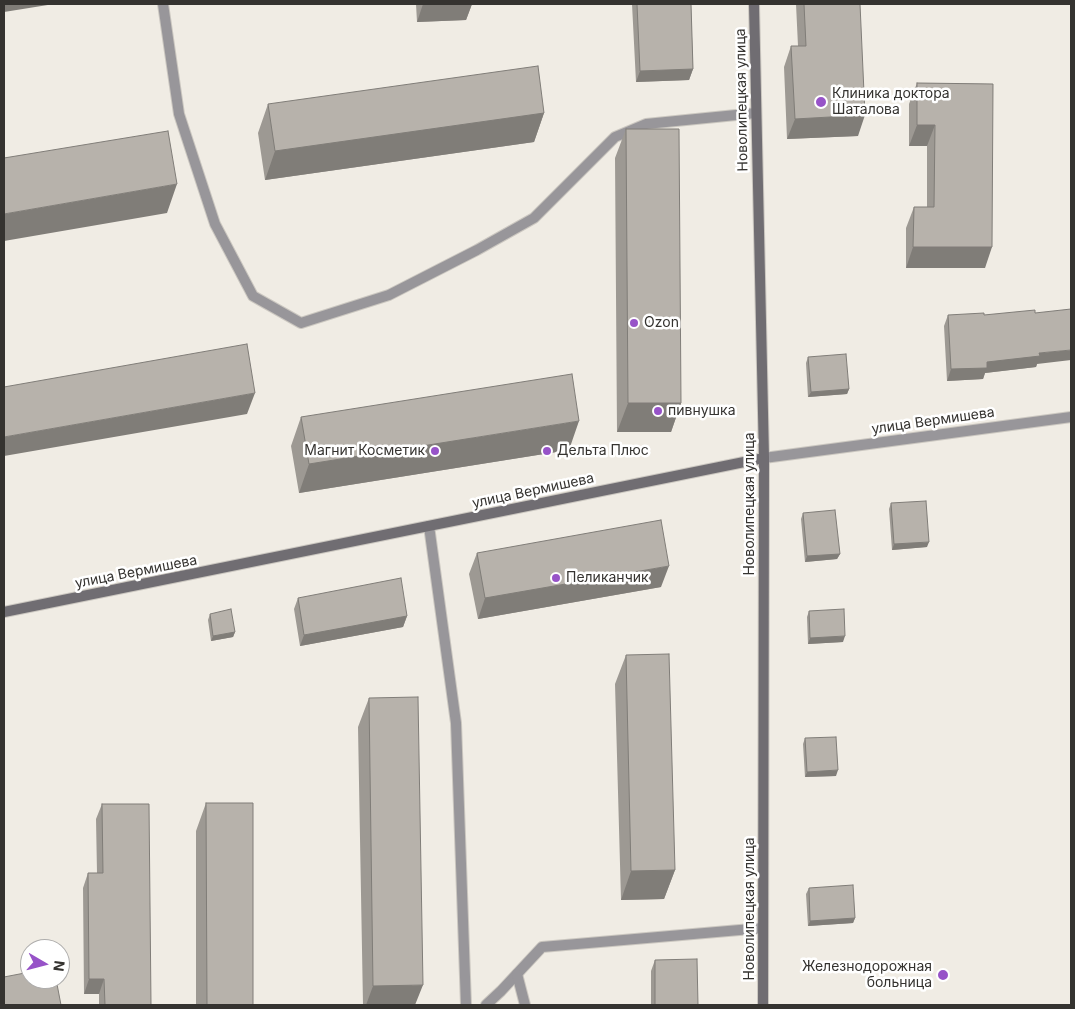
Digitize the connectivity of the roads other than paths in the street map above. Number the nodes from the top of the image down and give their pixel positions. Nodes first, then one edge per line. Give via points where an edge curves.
1 (163, 4) edge
2 (754, 4) edge
3 (756, 113) junction
4 (1071, 417) edge
5 (764, 458) junction
6 (429, 526) junction
7 (4, 612) edge
8 (763, 928) junction
9 (517, 974) junction
10 (466, 1005) edge
11 (486, 1005) edge
12 (525, 1005) edge
13 (763, 1005) edge

1 - 3 street via 179,114 215,224 253,296 301,323 389,295 534,218 615,137 646,124
2 - 3 street, Новолипецкая улица
3 - 5 street, Новолипецкая улица
4 - 5 street, улица Вермишева
5 - 6 street, улица Вермишева
5 - 8 street, Новолипецкая улица
6 - 7 street, улица Вермишева
6 - 10 street via 456,723
8 - 9 street via 542,948
8 - 13 street, Новолипецкая улица
9 - 11 street
9 - 12 street

